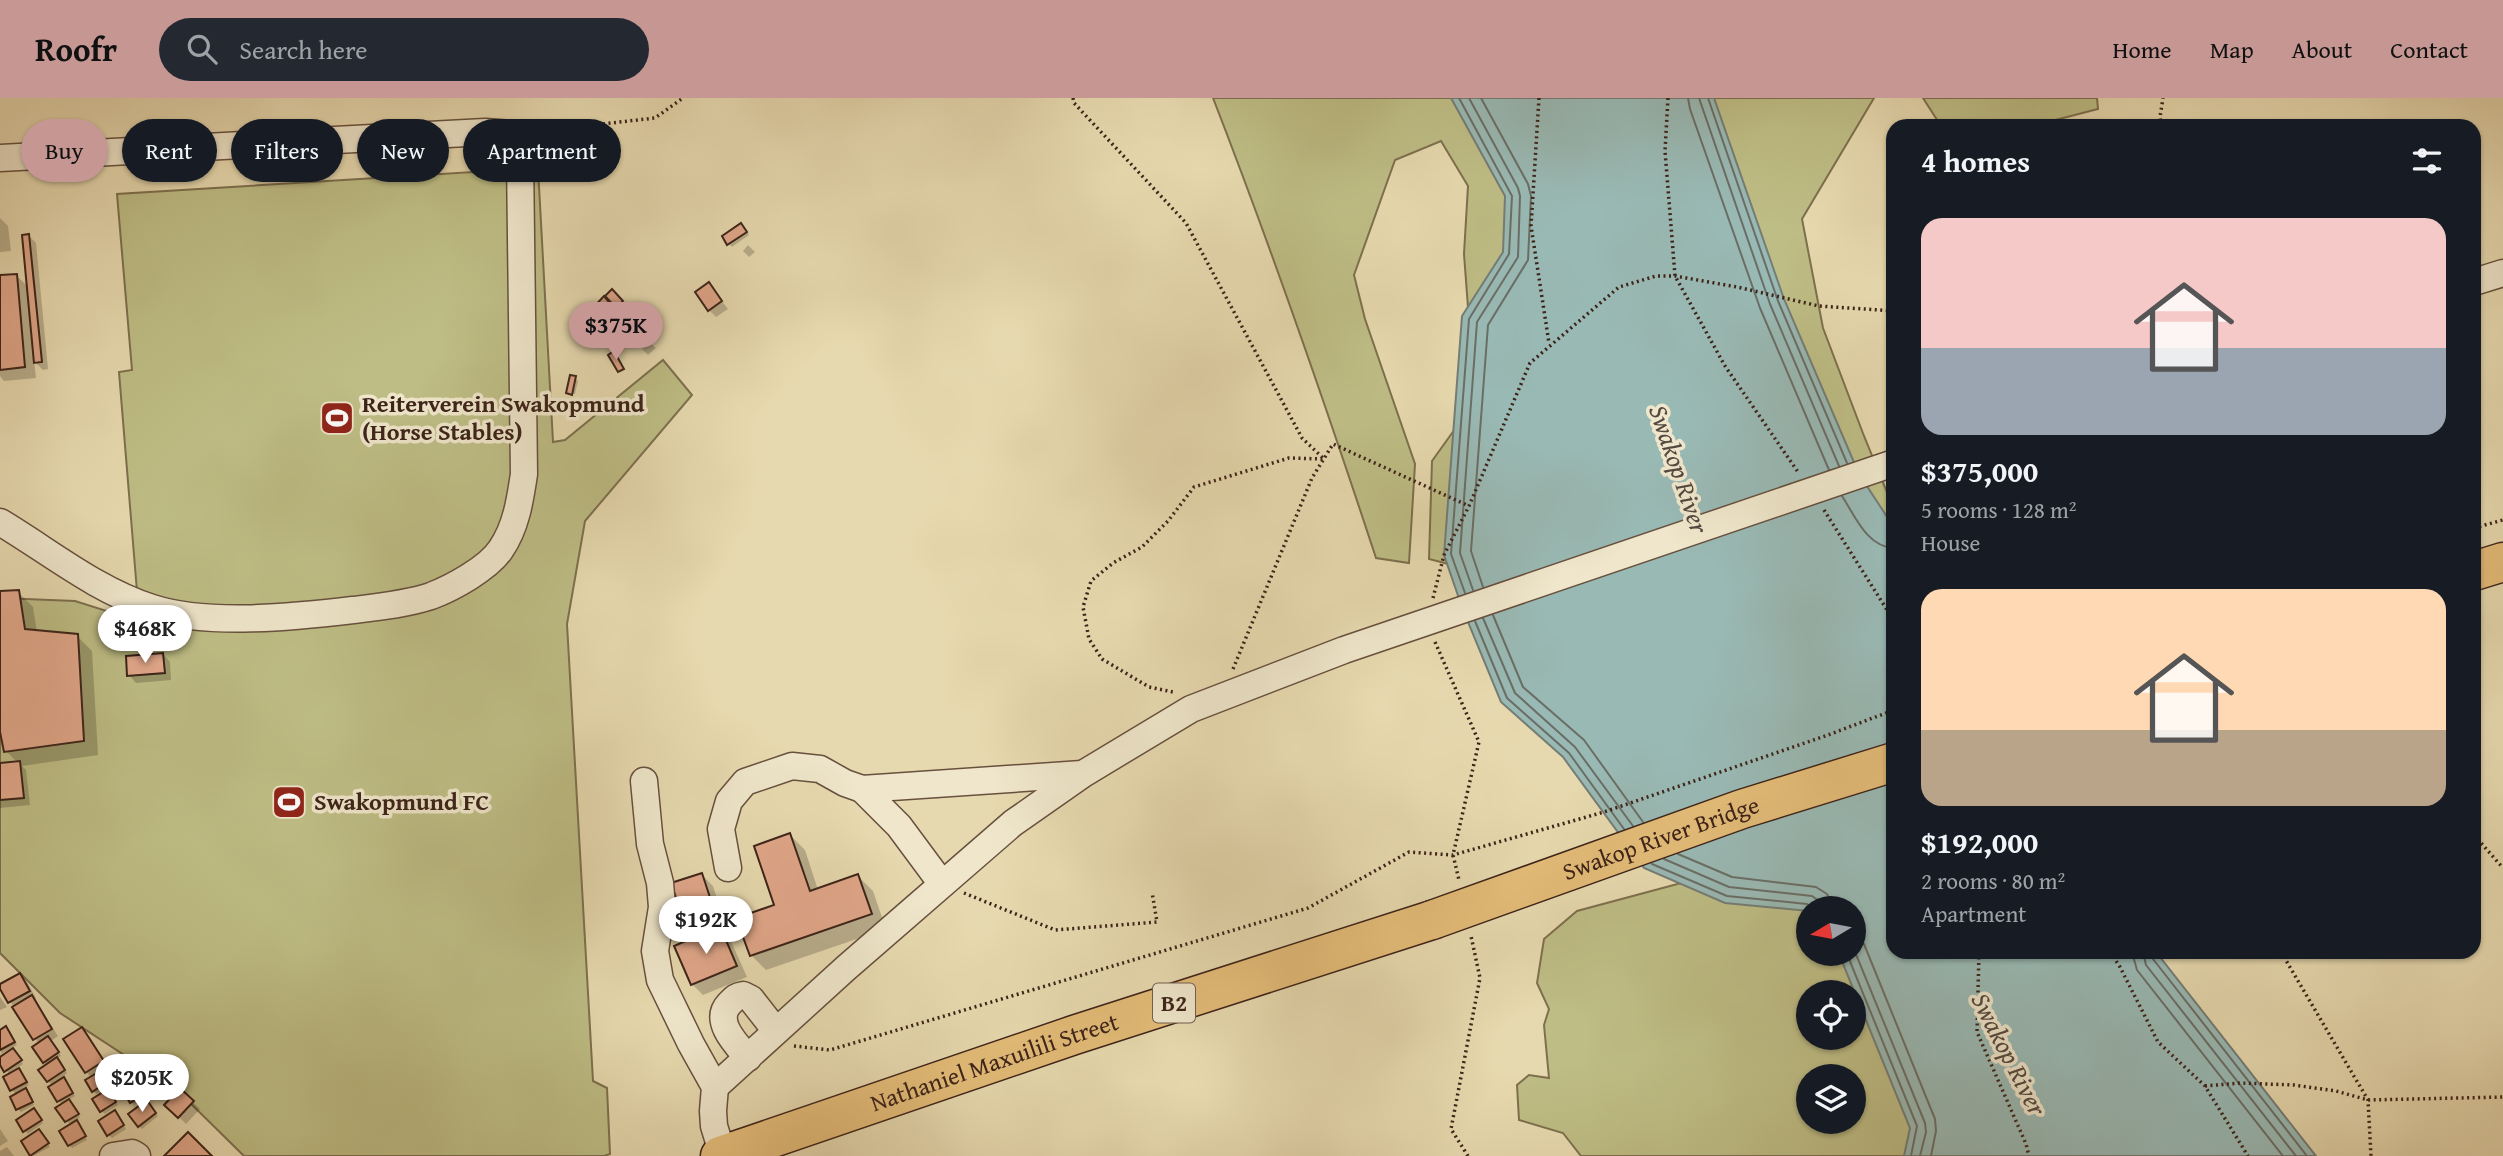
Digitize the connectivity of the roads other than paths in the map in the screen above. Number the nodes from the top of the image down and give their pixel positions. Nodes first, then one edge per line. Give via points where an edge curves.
1 (0, 158) edge
2 (2503, 273) edge
3 (2481, 280) edge
4 (1886, 466) edge
5 (0, 522) edge
6 (2503, 562) edge
7 (2481, 569) edge
8 (1886, 764) edge
9 (1083, 774) junction
10 (644, 781) dead end
11 (862, 789) junction
12 (728, 868) dead end
13 (942, 884) junction
14 (1432, 920) joint
15 (715, 1087) junction
16 (722, 1155) edge
17 (113, 1156) edge
18 (137, 1156) edge

1 - 5 street via 512,134 520,157 524,474 517,515 500,551 464,581 429,596 380,607 286,618 201,617 155,609 110,592
2 - 3 street
4 - 9 street via 1344,650 1222,685
6 - 7 highway
8 - 14 highway, Swakop River Bridge / B2, bridge via 1742,809
9 - 11 street
9 - 13 street via 1013,823
10 - 15 street via 662,907 655,951 660,980
11 - 12 street via 820,769 792,766 745,782 729,801 721,829
11 - 13 street via 900,826
13 - 15 street
14 - 16 highway, Nathaniel Maxuilili Street / B2
15 - 16 street via 714,1126
17 - 18 street

